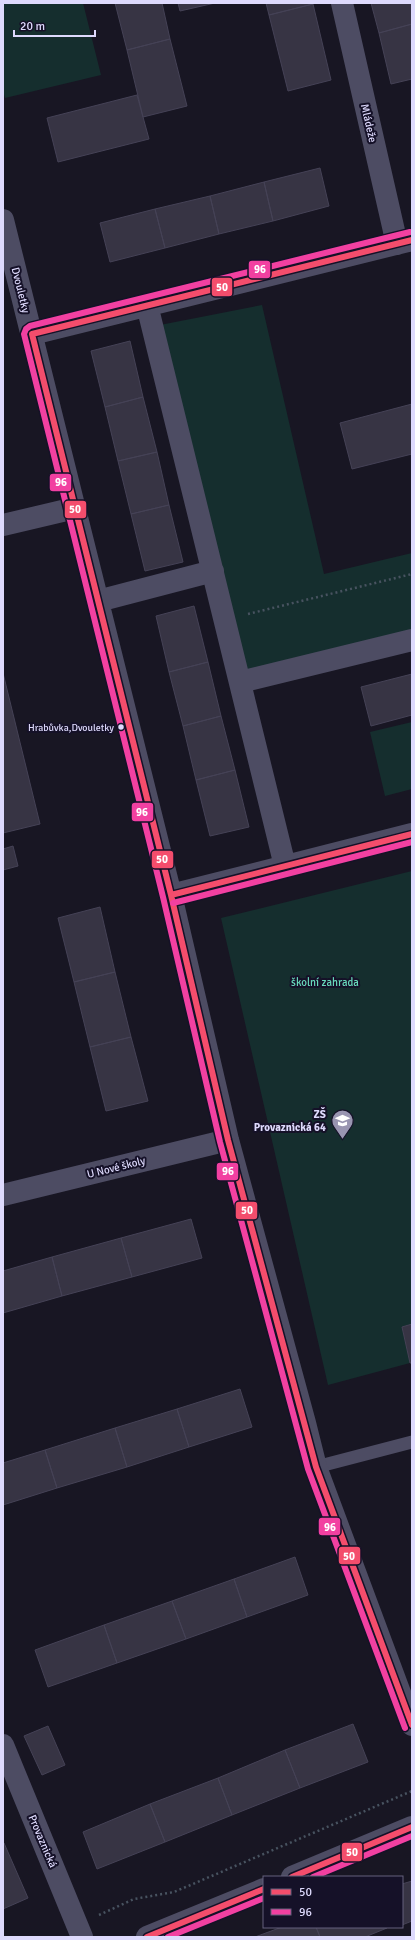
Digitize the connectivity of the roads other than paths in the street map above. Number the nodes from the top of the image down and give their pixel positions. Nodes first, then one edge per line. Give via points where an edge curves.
1 (342, 3) edge
2 (3, 220) edge
3 (404, 242) edge
4 (148, 305) junction
5 (32, 334) junction
6 (75, 508) junction
7 (3, 525) edge
8 (213, 571) junction
9 (98, 601) junction
10 (412, 640) edge
11 (240, 682) junction
12 (412, 834) edge
13 (285, 866) junction
14 (171, 895) junction
15 (228, 1140) junction
16 (3, 1195) edge
17 (412, 1442) edge
18 (316, 1466) junction
19 (412, 1725) edge
20 (3, 1745) edge
21 (412, 1828) edge
22 (294, 1876) edge
23 (263, 1889) edge
24 (80, 1931) edge
25 (147, 1937) edge

1 - 3 street, Mládeže
2 - 5 street, Dvouletky
3 - 4 street
4 - 5 street
4 - 8 street
5 - 6 street, Dvouletky
6 - 7 street
6 - 9 street, Dvouletky
8 - 9 street
8 - 11 street
9 - 14 street, Dvouletky
10 - 11 street
11 - 13 street
12 - 13 street
13 - 14 street
14 - 15 street, Dvouletky
15 - 16 street, U Nové školy
15 - 18 street, Dvouletky
17 - 18 lane
18 - 19 street, Dvouletky
20 - 24 street, Provaznická
21 - 22 street
23 - 25 street

